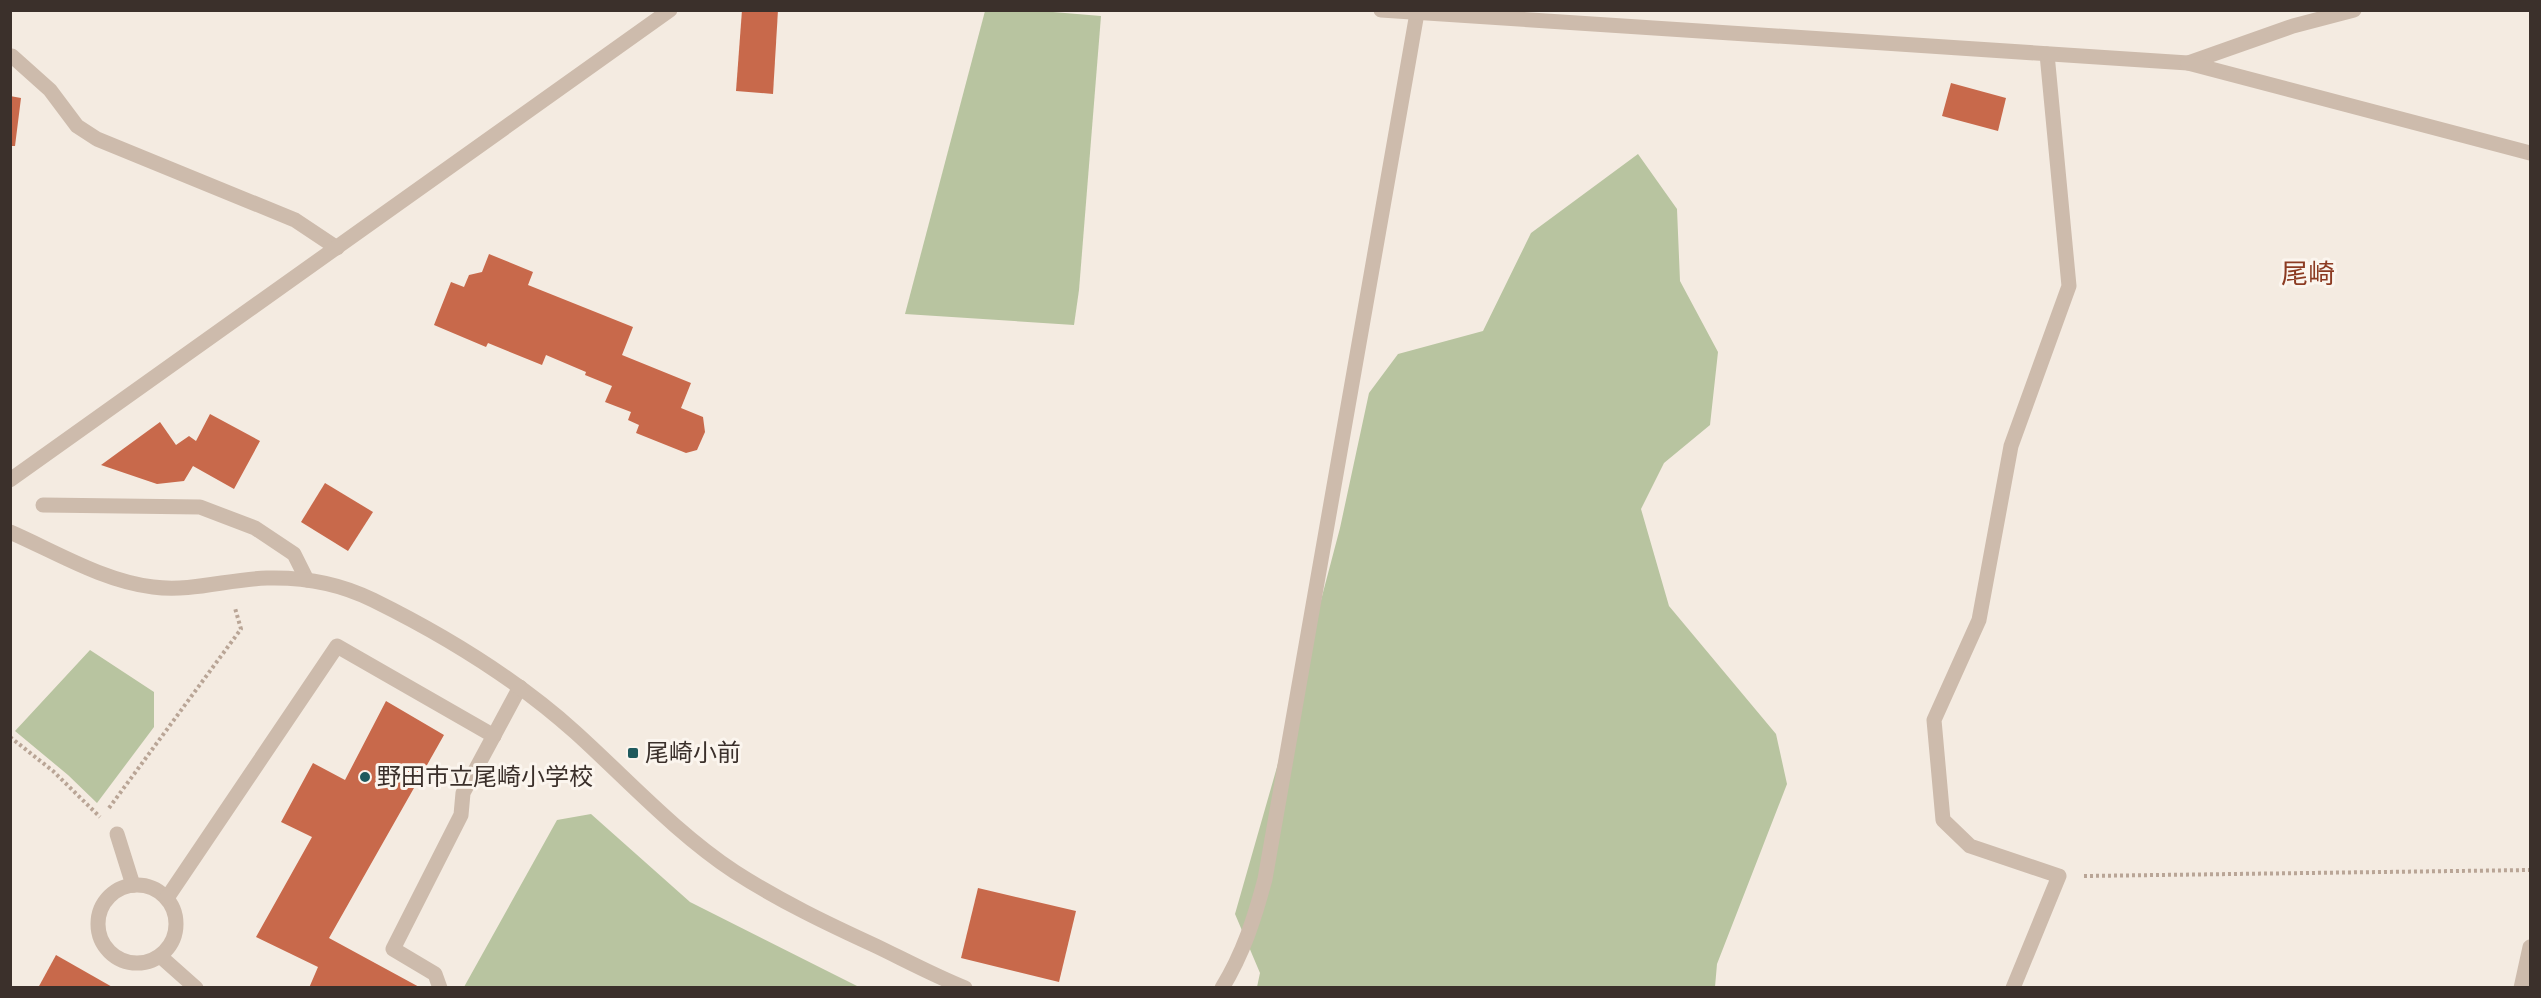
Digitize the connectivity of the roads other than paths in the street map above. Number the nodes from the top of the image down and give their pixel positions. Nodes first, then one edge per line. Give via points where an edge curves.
1 (670, 10) edge
2 (1382, 10) edge
3 (2354, 10) edge
4 (1417, 13) junction
5 (2047, 54) junction
6 (12, 56) dead end
7 (2188, 63) junction
8 (2530, 153) edge
9 (337, 248) junction
10 (10, 480) edge
11 (43, 506) dead end
12 (10, 532) edge
13 (307, 580) junction
14 (520, 687) junction
15 (494, 736) junction
16 (117, 834) dead end
17 (133, 885) junction
18 (167, 898) junction
19 (2530, 947) edge
20 (160, 956) junction
21 (196, 987) edge
22 (440, 987) edge
23 (965, 987) edge
24 (1222, 987) edge
25 (2013, 987) edge
26 (2521, 987) edge

1 - 9 street
2 - 4 street
3 - 7 street via 2293,26
4 - 5 street
4 - 24 street via 1265,879 1237,964
5 - 7 street
5 - 25 street via 2069,286 2011,446 1979,620 1934,720 1943,820 1970,846 2059,876
6 - 9 street via 50,90 77,126 97,139 295,220
7 - 8 street
9 - 10 street
11 - 13 street via 200,507 255,528 294,554
12 - 13 street via 93,570 150,587 179,589 267,578
13 - 14 street via 372,599
14 - 15 street
14 - 23 street via 692,839 735,872 829,924
15 - 18 street via 337,646
15 - 22 street via 463,793 460,815 393,949 435,974
16 - 17 street
17 - 18 street via 145,885
17 - 20 street via 110,896 103,906 99,930 103,943 111,953 135,963
18 - 20 street via 176,921 175,934
19 - 26 street
20 - 21 street

